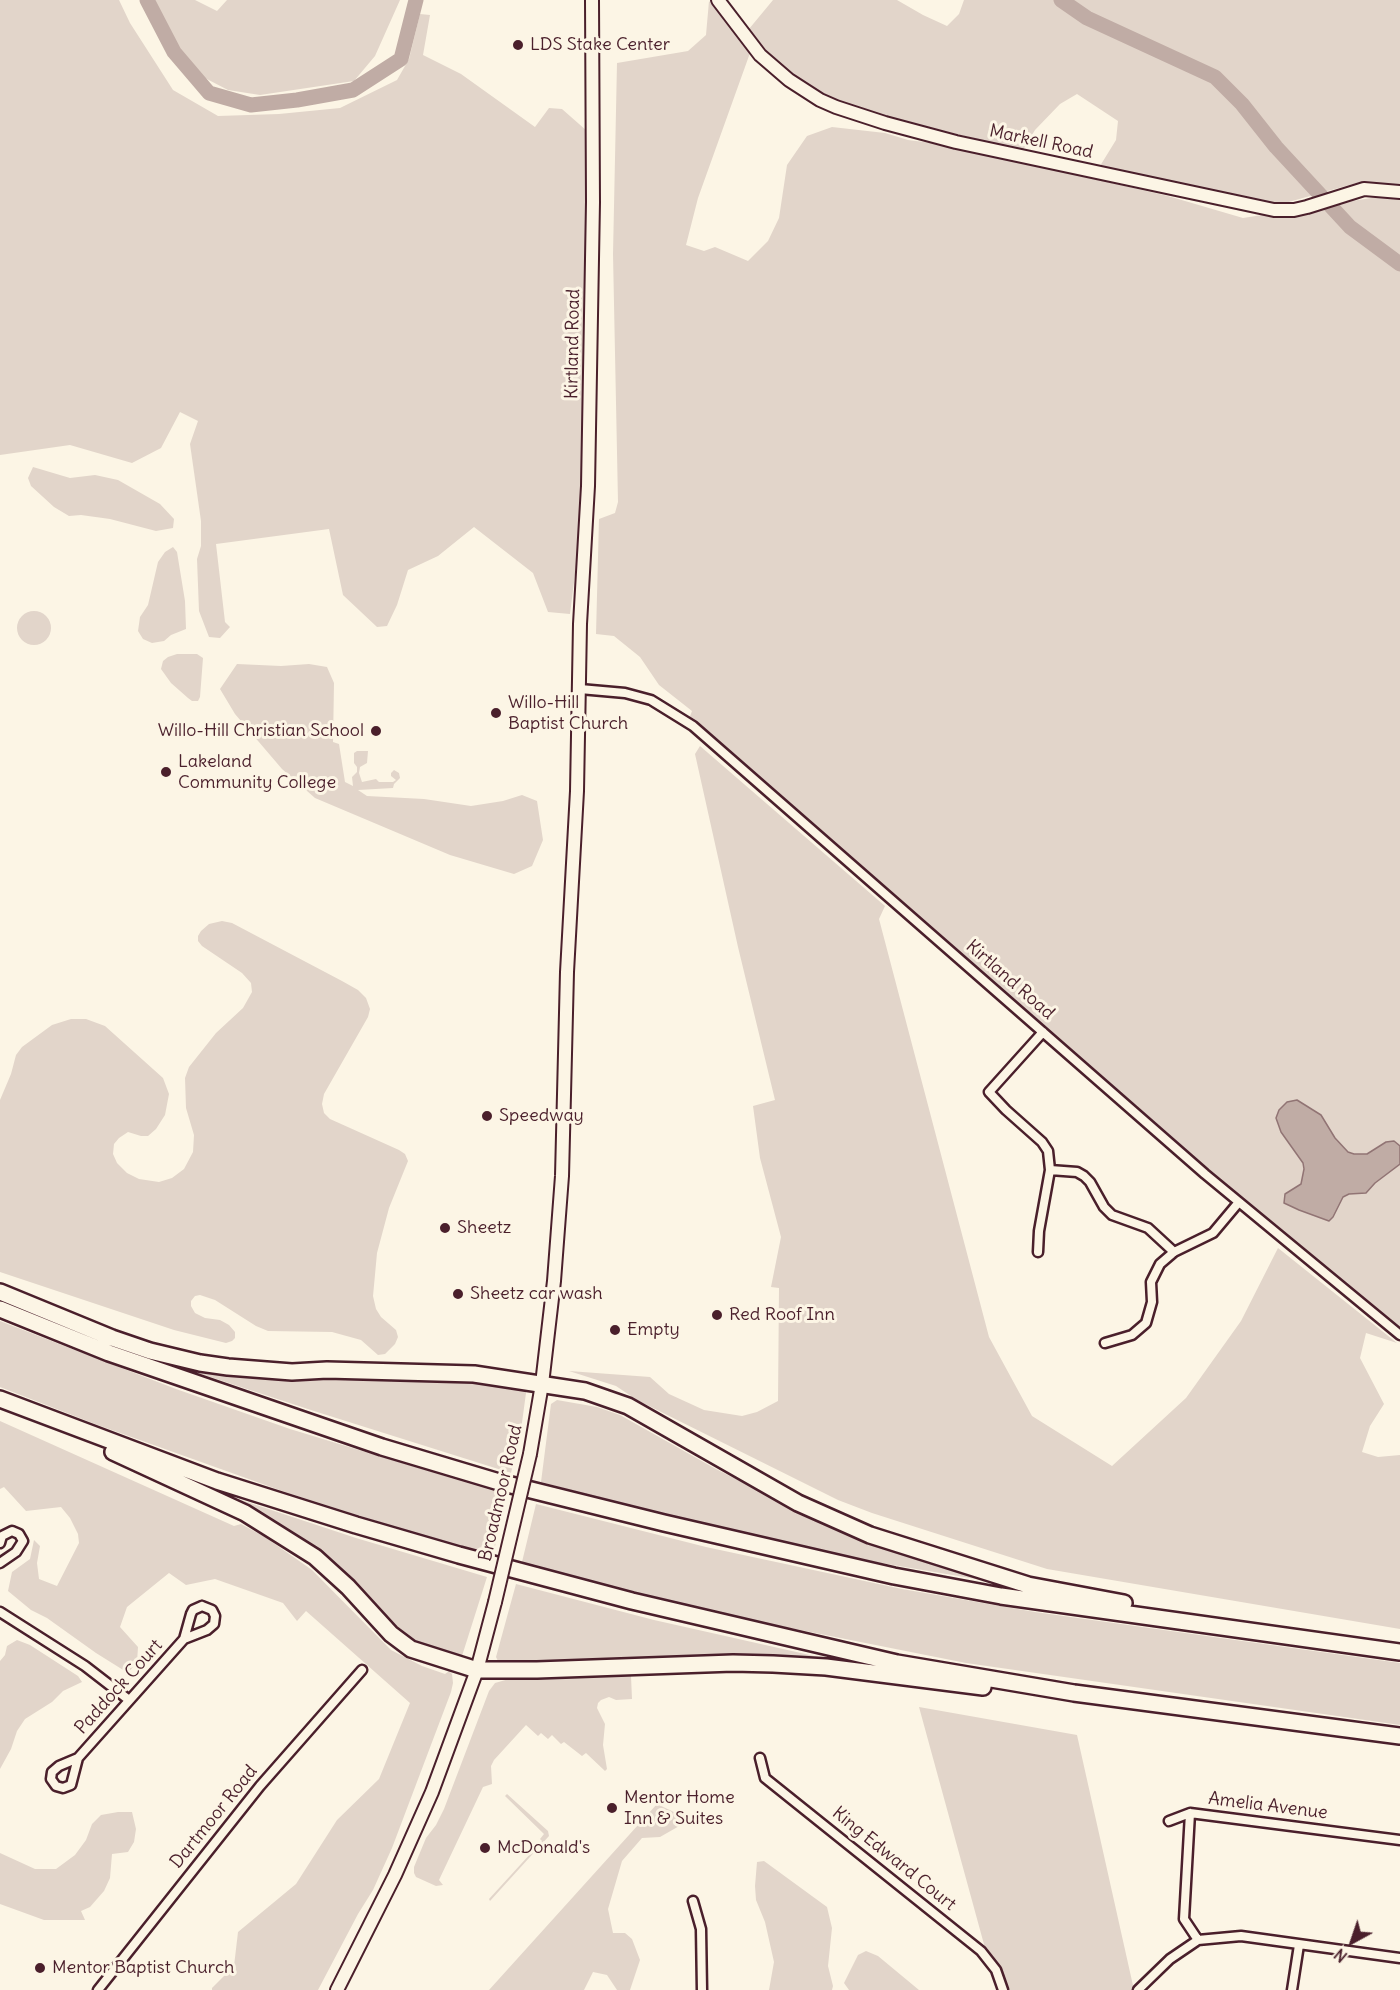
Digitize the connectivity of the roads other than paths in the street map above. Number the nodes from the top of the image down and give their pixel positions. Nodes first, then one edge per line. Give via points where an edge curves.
1 (592, 0) edge
2 (718, 0) edge
3 (1400, 192) edge
4 (580, 688) junction
5 (567, 972) joint
6 (1043, 1032) junction
7 (1050, 1170) junction
8 (1239, 1202) junction
9 (1038, 1252) dead end
10 (1174, 1252) junction
11 (0, 1292) edge
12 (0, 1309) edge
13 (1400, 1335) edge
14 (1105, 1343) dead end
15 (542, 1384) junction
16 (0, 1401) edge
17 (0, 1543) edge
18 (0, 1563) edge
19 (0, 1612) edge
20 (1286, 1635) junction
21 (184, 1638) dead end
22 (1400, 1652) edge
23 (362, 1670) dead end
24 (477, 1670) junction
25 (129, 1700) junction
26 (1188, 1708) junction
27 (1400, 1736) edge
28 (78, 1758) dead end
29 (760, 1758) dead end
30 (1190, 1813) junction
31 (1169, 1821) dead end
32 (1400, 1840) edge
33 (693, 1902) dead end
34 (1198, 1940) junction
35 (1299, 1945) junction
36 (1400, 1958) edge
37 (98, 1990) edge
38 (337, 1990) edge
39 (702, 1990) edge
40 (1003, 1990) edge
41 (1138, 1990) edge
42 (1292, 1990) edge

1 - 4 main road, Kirtland Road via 593,201
2 - 3 main road, Markell Road via 777,71 820,100 853,114 956,142 1275,210 1307,207 1364,189
4 - 5 main road, Kirtland Road
4 - 6 street, Kirtland Road via 651,700 693,726
5 - 15 main road, Broadmoor Road via 562,1176
6 - 7 street via 989,1092 1042,1142 1048,1151
6 - 8 street, Kirtland Road
7 - 9 street
7 - 10 street via 1084,1176 1112,1215 1148,1228
8 - 10 street via 1213,1233
8 - 13 street, Kirtland Road
10 - 14 street via 1160,1264 1151,1282 1152,1302 1146,1323 1132,1335
11 - 15 highway via 112,1338 209,1364 292,1372 474,1374
12 - 20 highway via 120,1357 382,1448 499,1482 894,1576 1001,1596
15 - 20 highway via 585,1391 628,1406 798,1503 881,1539 1028,1585
15 - 24 main road, Broadmoor Road, bridge via 530,1454
16 - 24 highway via 244,1513 315,1557 391,1634 411,1649
16 - 26 highway via 238,1488 490,1564 632,1601 897,1663
17 - 18 street via 8,1531 15,1532 23,1541 16,1552
19 - 25 street via 85,1666
20 - 22 highway
21 - 25 street, Paddock Court
23 - 37 street, Dartmoor Road via 265,1779
24 - 26 highway via 796,1665
24 - 38 main road, Broadmoor Road via 432,1792
25 - 28 street, Paddock Court
26 - 27 highway
29 - 40 street, King Edward Court via 765,1778 981,1951 996,1970
30 - 31 street
30 - 32 street, Amelia Avenue
30 - 34 street, Amelia Avenue via 1184,1919
33 - 39 street via 701,1929
34 - 35 street via 1241,1936
34 - 41 street via 1170,1959
35 - 36 street
35 - 42 street

